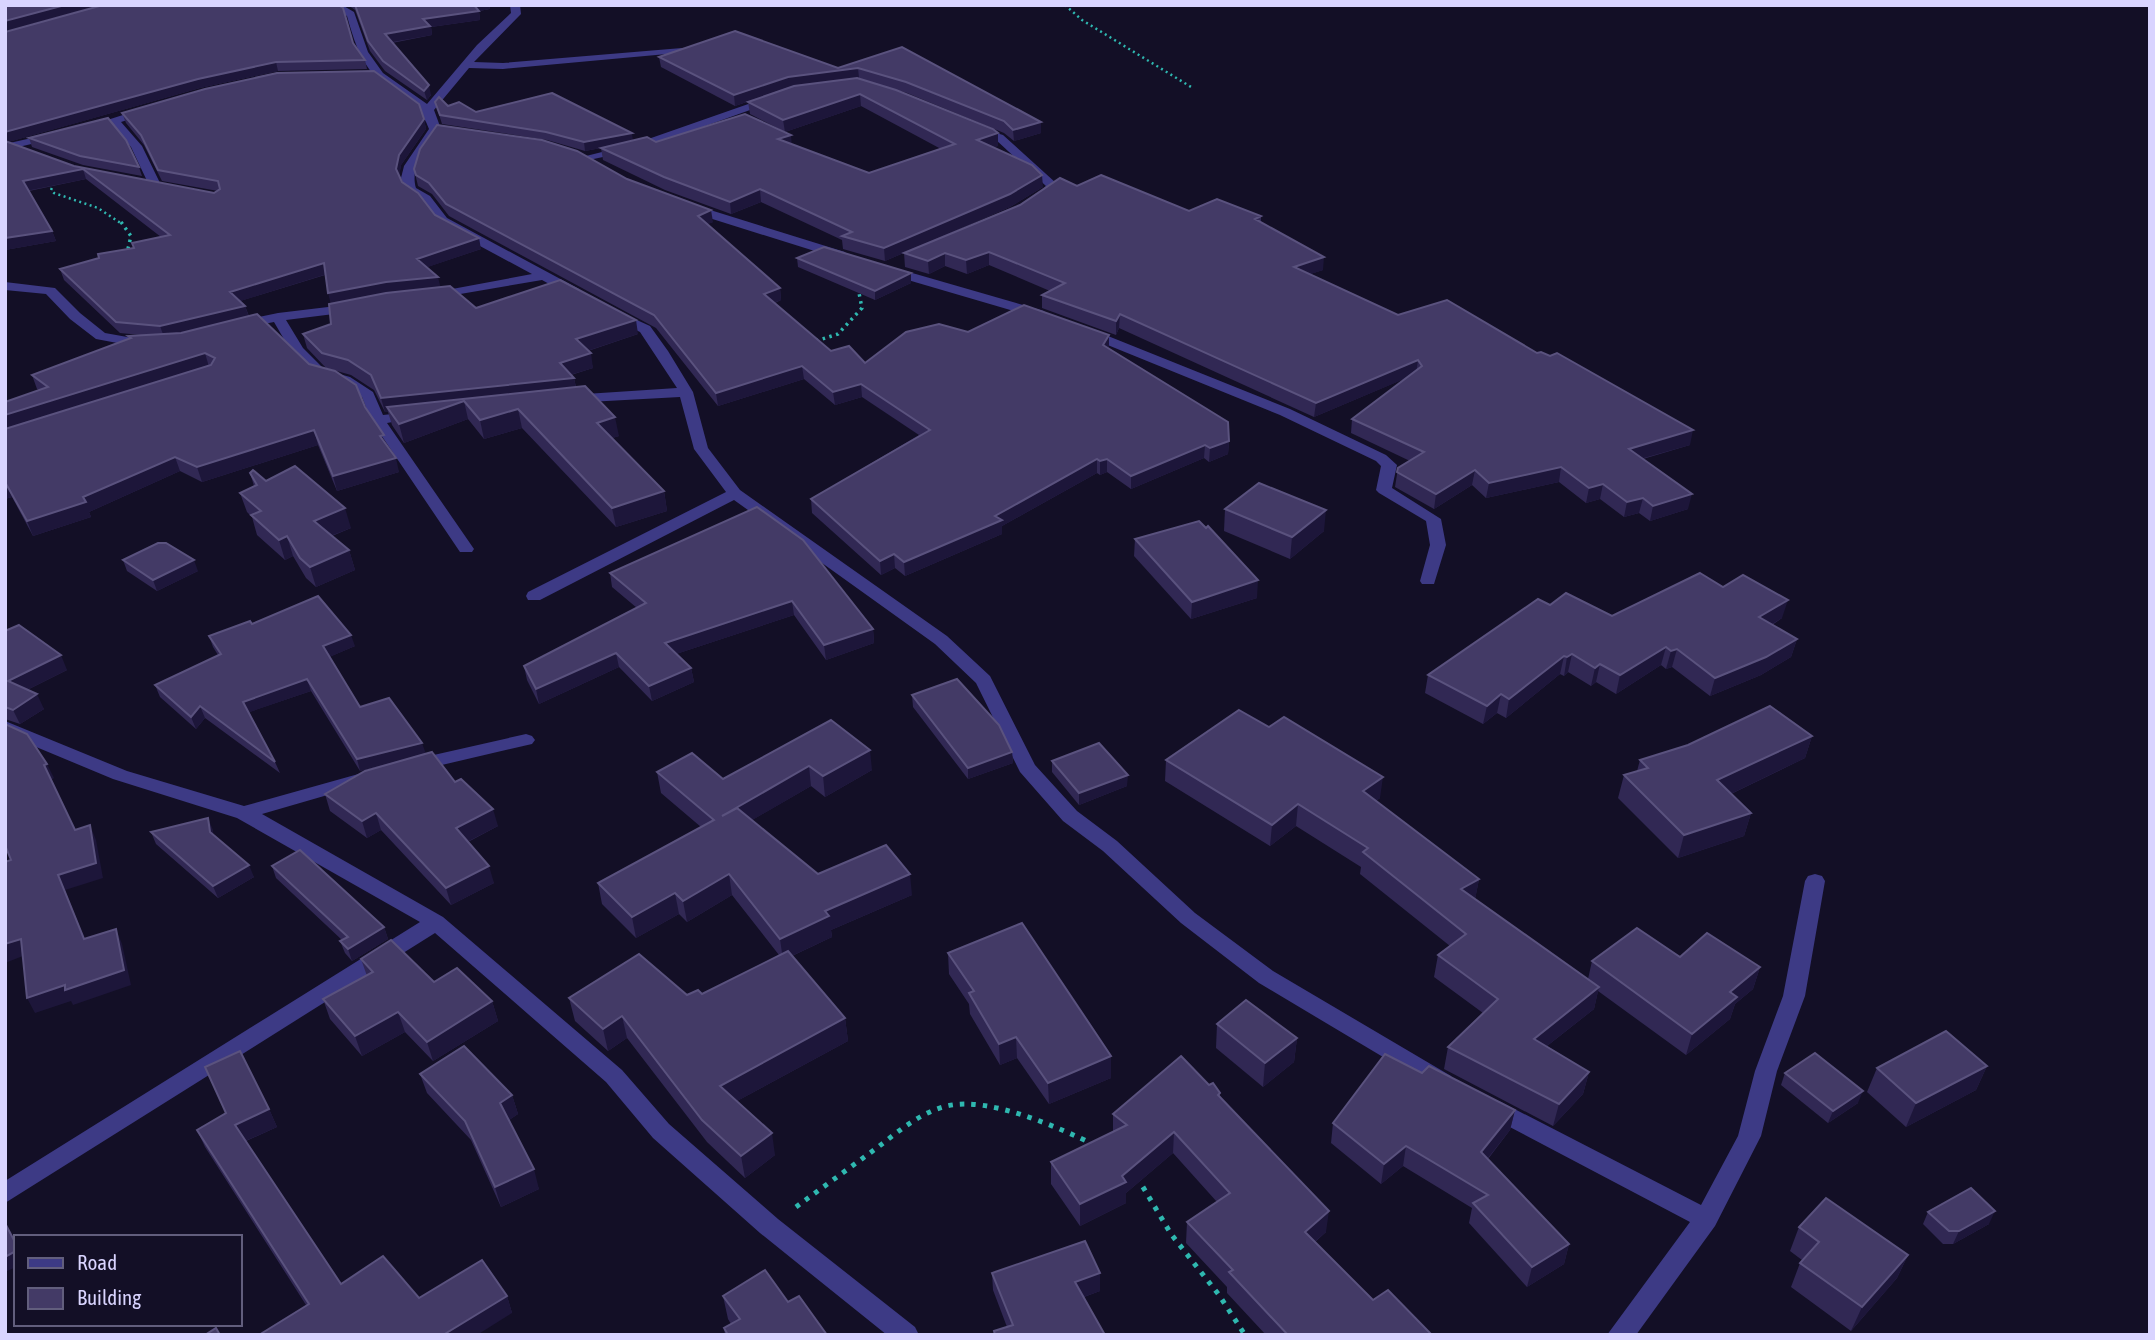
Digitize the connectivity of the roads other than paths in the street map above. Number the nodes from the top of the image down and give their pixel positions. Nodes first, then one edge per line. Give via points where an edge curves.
1 (335, 5) edge
2 (515, 5) edge
3 (678, 50) edge
4 (466, 65) junction
5 (783, 95) edge
6 (153, 109) edge
7 (428, 110) junction
8 (114, 120) junction
9 (962, 124) edge
10 (73, 132) edge
11 (61, 134) edge
12 (8, 147) edge
13 (37, 156) edge
14 (600, 167) edge
15 (155, 183) edge
16 (682, 204) edge
17 (1027, 206) edge
18 (903, 261) edge
19 (871, 265) junction
20 (543, 276) junction
21 (5, 286) edge
22 (425, 297) edge
23 (366, 306) edge
24 (278, 317) junction
25 (1056, 320) edge
26 (1079, 328) edge
27 (224, 329) edge
28 (157, 344) edge
29 (686, 392) junction
30 (552, 401) edge
31 (433, 412) edge
32 (378, 420) junction
33 (735, 493) junction
34 (466, 549) dead end
35 (1428, 581) dead end
36 (534, 596) dead end
37 (5, 727) edge
38 (526, 740) dead end
39 (404, 768) edge
40 (377, 775) edge
41 (244, 813) junction
42 (1815, 881) dead end
43 (436, 922) junction
44 (5, 1194) edge
45 (1706, 1219) junction
46 (906, 1335) edge
47 (1620, 1335) edge

1 - 7 street via 351,14 372,75
2 - 4 street via 516,14
3 - 4 street via 503,66
4 - 7 street
5 - 14 street via 637,147 580,157
6 - 8 street
7 - 20 street via 442,130 410,166 411,190 426,199 443,221
8 - 10 street
8 - 15 street via 136,146
9 - 17 street via 999,136 1052,185 1049,193
11 - 12 street
12 - 13 street
16 - 19 street
18 - 19 street
19 - 25 street
20 - 22 street
20 - 29 street via 645,329
21 - 28 street via 50,291 101,336
23 - 24 street
24 - 27 street
24 - 32 street via 297,350 320,373 345,380 368,395
26 - 35 street via 1285,412 1381,458 1389,465 1384,490 1433,519 1438,545
29 - 30 street
29 - 33 street via 701,449
31 - 32 street
32 - 34 street
33 - 36 street
33 - 45 street via 941,640 984,681 1027,768 1069,816 1110,846 1188,918 1266,977 1427,1074
37 - 41 street via 120,775
38 - 39 street
40 - 41 street
41 - 43 street
42 - 45 street via 1794,996 1766,1071 1749,1136
43 - 44 street
43 - 46 street via 614,1076 661,1131 769,1226
45 - 47 street

